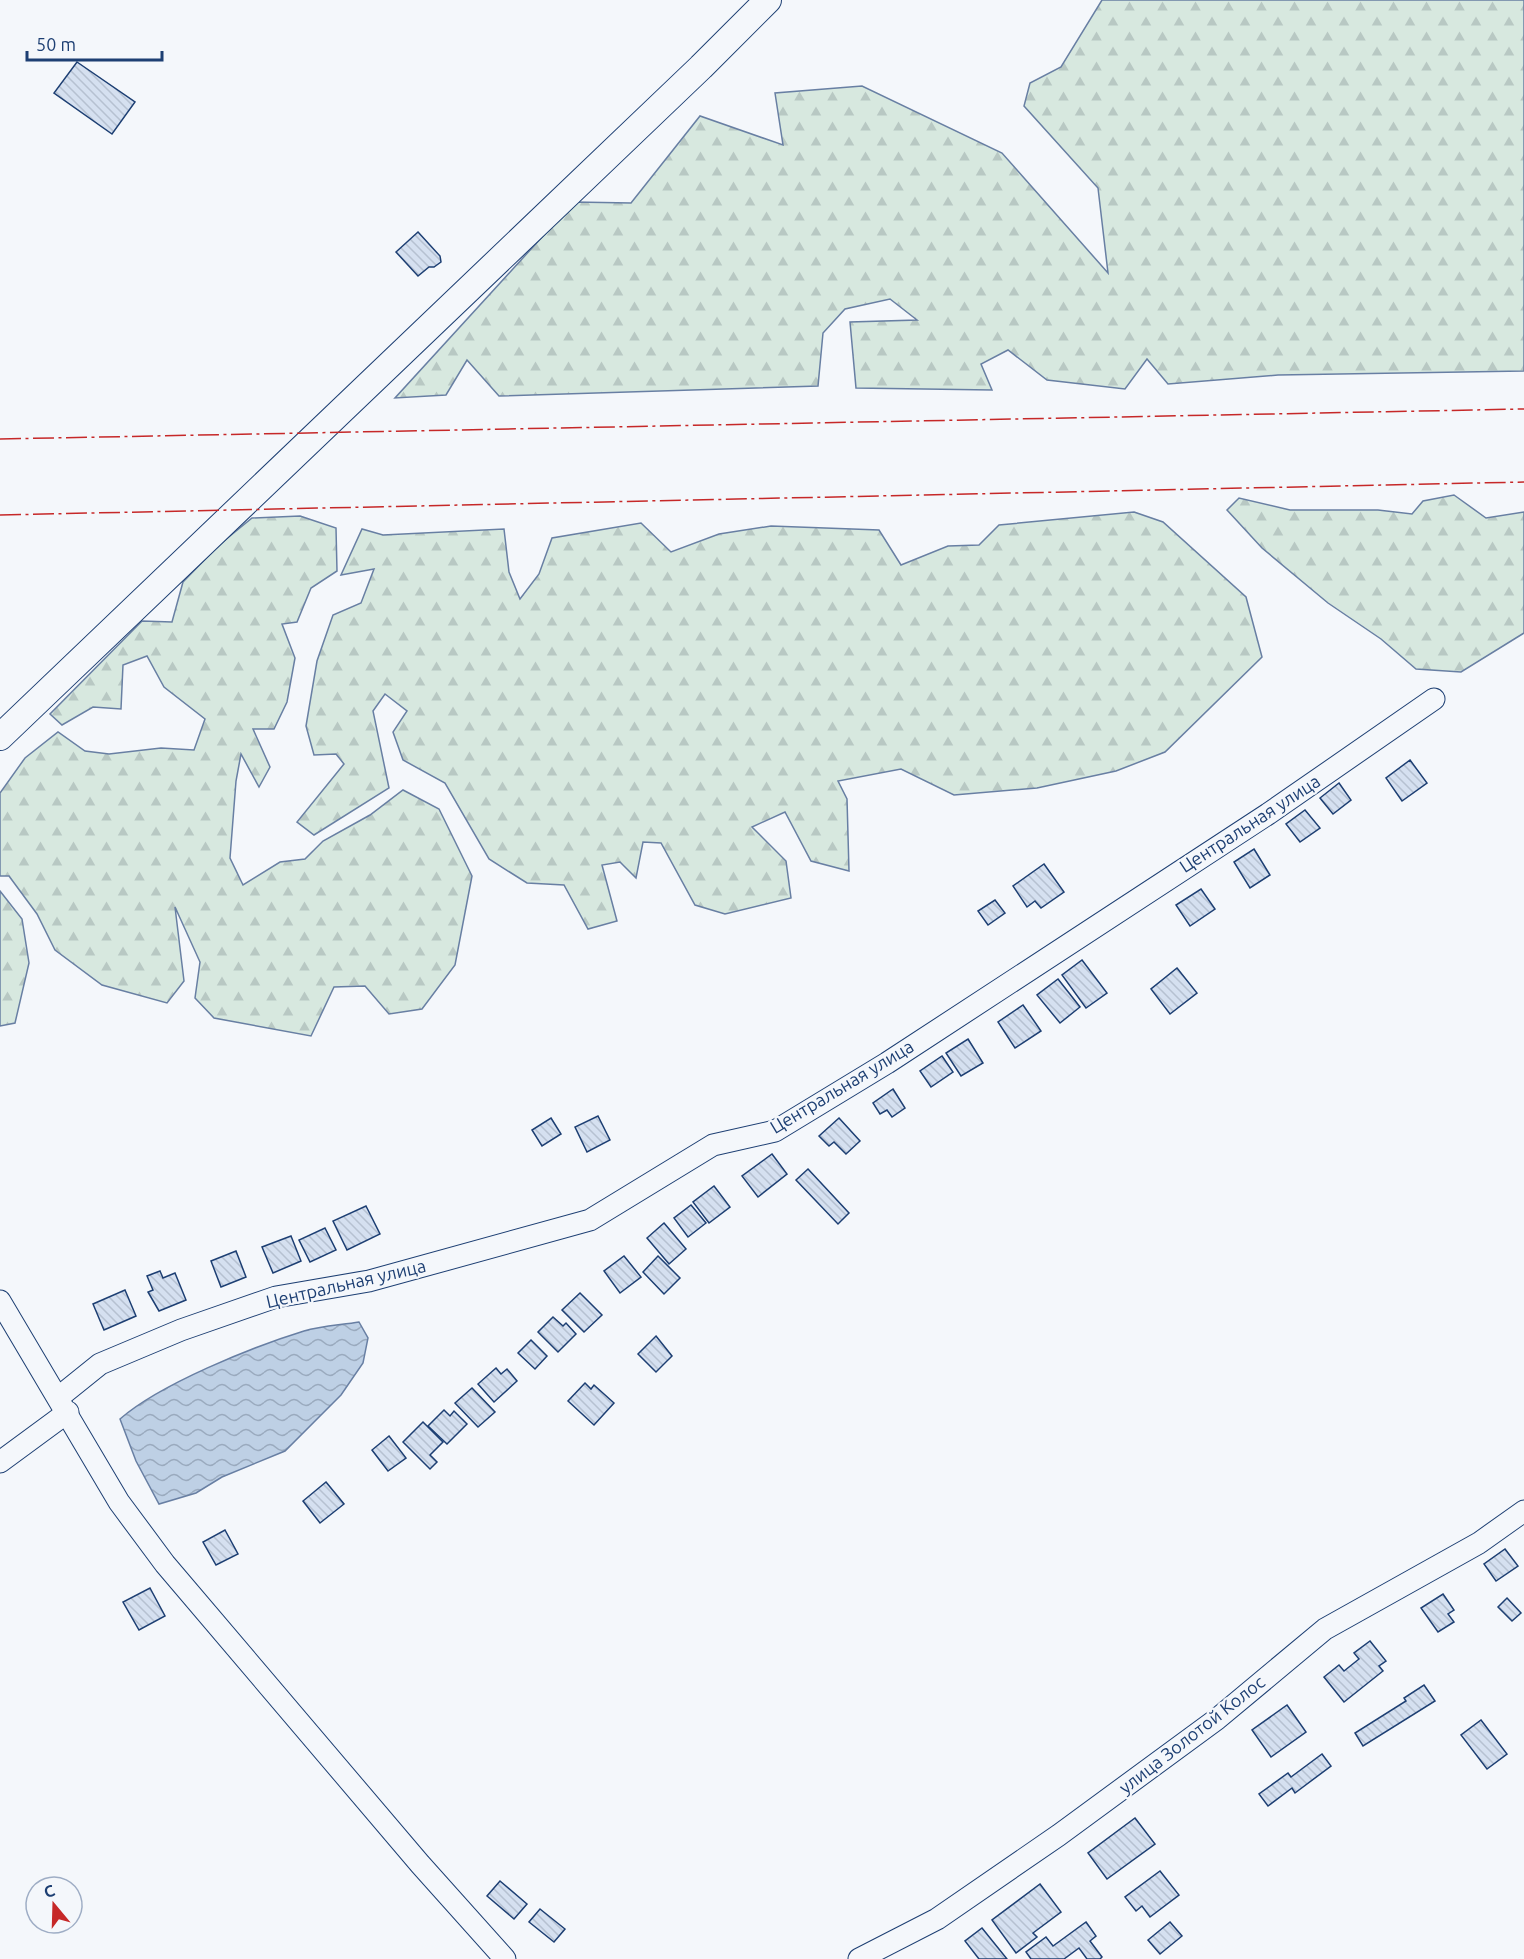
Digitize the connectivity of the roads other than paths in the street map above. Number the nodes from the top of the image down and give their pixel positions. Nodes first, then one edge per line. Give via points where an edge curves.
1 (768, 0) edge
2 (1434, 699) dead end
3 (0, 737) edge
4 (0, 1301) edge
5 (63, 1405) junction
6 (0, 1462) edge
7 (1524, 1511) edge
8 (505, 1959) edge
9 (859, 1959) edge

1 - 3 main road
2 - 5 street, Центральная улица via 1268,814 776,1131 713,1145 590,1220 369,1281 276,1297 181,1330 100,1364
4 - 5 street
5 - 6 street, Центральная улица
5 - 8 street via 118,1502 165,1564
7 - 9 street, улица Золотой Колос via 1479,1543 1325,1629 1217,1719 1059,1835 936,1919

